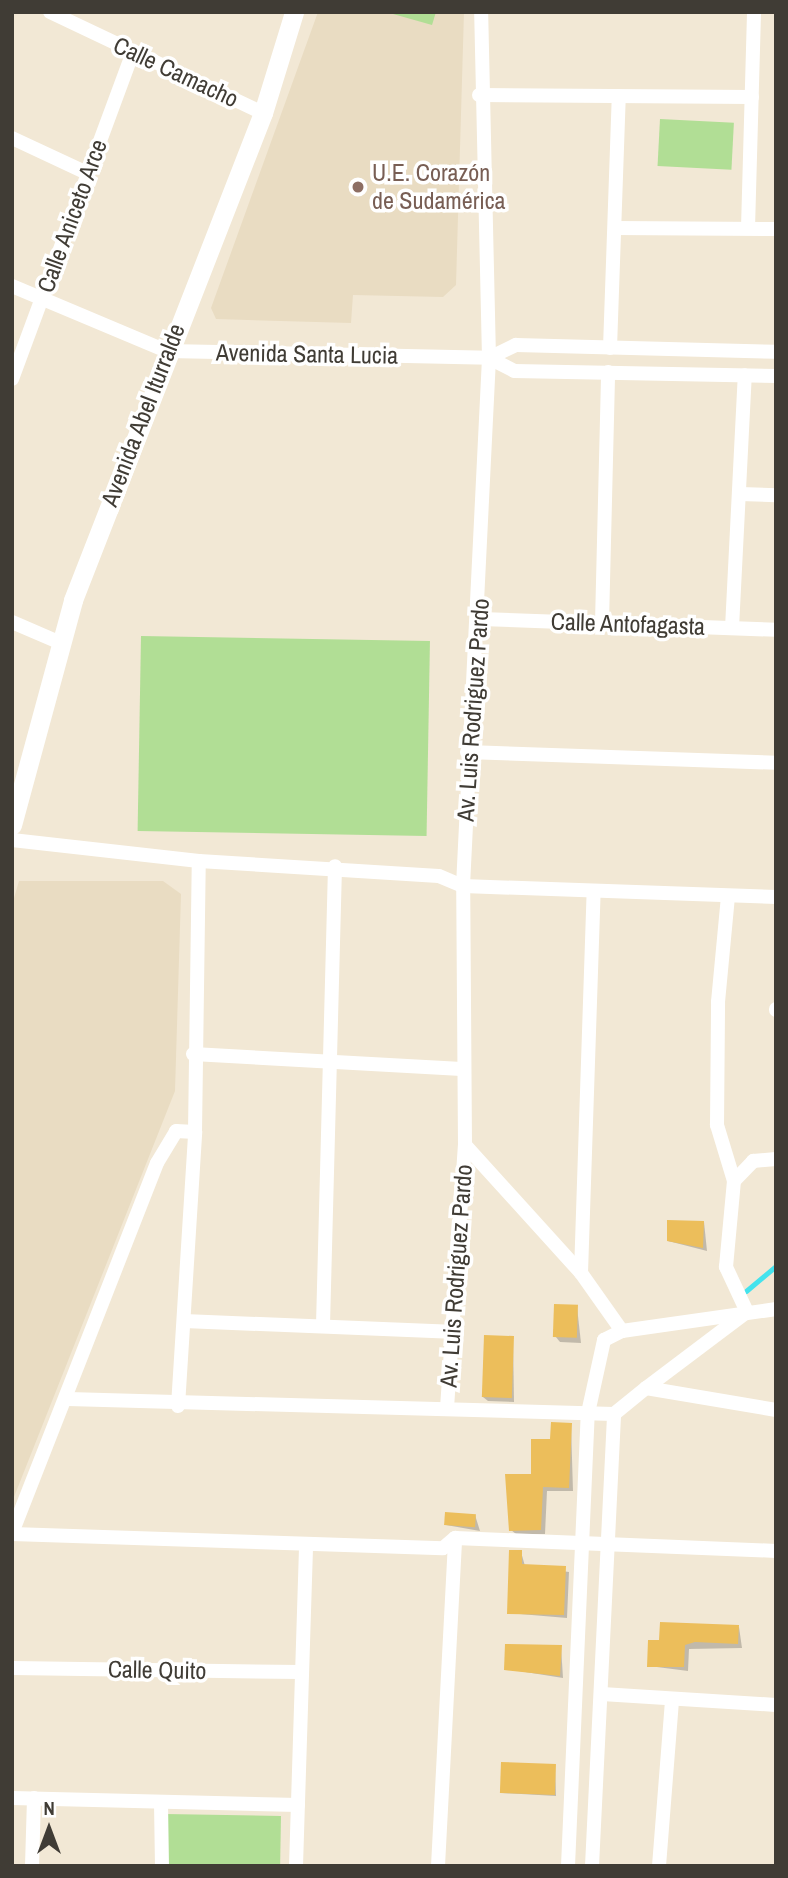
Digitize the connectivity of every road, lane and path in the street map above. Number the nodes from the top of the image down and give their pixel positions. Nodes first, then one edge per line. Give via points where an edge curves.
1 (50, 12) edge
2 (294, 12) edge
3 (481, 12) edge
4 (754, 12) edge
5 (133, 52) junction
6 (479, 95) junction
7 (620, 96) junction
8 (752, 97) junction
9 (263, 113) junction
10 (12, 138) edge
11 (87, 173) junction
12 (615, 228) junction
13 (748, 228) junction
14 (776, 229) edge
15 (12, 286) edge
16 (41, 299) junction
17 (610, 348) junction
18 (167, 351) junction
19 (776, 352) edge
20 (489, 358) junction
21 (608, 372) junction
22 (746, 375) junction
23 (776, 376) edge
24 (12, 379) edge
25 (740, 494) junction
26 (776, 495) edge
27 (481, 619) junction
28 (12, 622) edge
29 (602, 623) junction
30 (732, 628) junction
31 (776, 630) edge
32 (63, 644) junction
33 (467, 751) junction
34 (776, 763) edge
35 (17, 798) edge
36 (12, 825) edge
37 (12, 840) edge
38 (199, 861) junction
39 (335, 866) junction
40 (463, 886) junction
41 (594, 891) junction
42 (729, 896) junction
43 (776, 897) edge
44 (194, 1054) junction
45 (328, 1061) junction
46 (461, 1069) junction
47 (195, 1132) junction
48 (465, 1145) junction
49 (776, 1159) edge
50 (734, 1181) junction
51 (581, 1273) junction
52 (776, 1310) edge
53 (747, 1312) junction
54 (184, 1321) junction
55 (323, 1325) junction
56 (622, 1331) junction
57 (457, 1332) junction
58 (646, 1388) junction
59 (68, 1399) junction
60 (178, 1406) junction
61 (447, 1408) junction
62 (776, 1410) edge
63 (588, 1412) junction
64 (614, 1414) junction
65 (12, 1533) edge
66 (455, 1538) junction
67 (608, 1542) junction
68 (306, 1544) junction
69 (581, 1544) junction
70 (776, 1551) edge
71 (12, 1668) edge
72 (301, 1672) junction
73 (603, 1694) junction
74 (672, 1700) junction
75 (776, 1705) edge
76 (12, 1798) edge
77 (34, 1798) junction
78 (161, 1803) junction
79 (298, 1805) junction
80 (32, 1866) edge
81 (162, 1866) edge
82 (296, 1866) edge
83 (438, 1866) edge
84 (568, 1866) edge
85 (592, 1866) edge
86 (659, 1866) edge

1 - 5 street, Calle Camacho
2 - 9 street, Avenida Abel Iturralde
3 - 6 street, Av. Luis Rodriguez Pardo
4 - 8 street
5 - 9 street, Calle Camacho
5 - 11 street, Calle Aniceto Arce
6 - 7 street
6 - 20 street, Av. Luis Rodriguez Pardo
7 - 8 street
7 - 12 street
8 - 13 street
9 - 18 street, Avenida Abel Iturralde
10 - 11 street
11 - 16 street, Calle Aniceto Arce
12 - 13 street
12 - 17 street
13 - 14 street
15 - 16 street, Avenida Santa Lucia
16 - 18 street, Avenida Santa Lucia
16 - 24 street, Calle Aniceto Arce
17 - 19 street, Avenida Santa Lucia
17 - 20 street, Avenida Santa Lucia via 516,345
18 - 20 street, Avenida Santa Lucia
18 - 32 street, Avenida Abel Iturralde via 73,600
20 - 21 street, Avenida Santa Lucia via 514,371
20 - 27 street, Av. Luis Rodriguez Pardo
21 - 22 street, Avenida Santa Lucia
21 - 29 street
22 - 23 street, Avenida Santa Lucia
22 - 25 street
25 - 26 street
25 - 30 street
27 - 29 street, Calle Antofagasta
27 - 33 street, Av. Luis Rodriguez Pardo
28 - 32 street
29 - 30 street, Calle Antofagasta
30 - 31 street, Calle Antofagasta
32 - 35 street, Avenida Abel Iturralde
33 - 34 street
33 - 40 street, Av. Luis Rodriguez Pardo
35 - 36 street, Avenida Abel Iturralde
37 - 38 street
38 - 39 street
38 - 44 street
39 - 40 street via 439,876
39 - 45 street
40 - 41 street
40 - 46 street, Av. Luis Rodriguez Pardo
41 - 42 street
41 - 51 street
42 - 43 street
42 - 50 street via 716,1101 719,1145
44 - 45 street
44 - 47 street
45 - 46 street
45 - 55 street via 334,1076
46 - 48 street, Av. Luis Rodriguez Pardo
47 - 54 street
47 - 59 street via 176,1131 157,1163
48 - 51 street
48 - 57 street, Av. Luis Rodriguez Pardo
49 - 50 street via 753,1161
50 - 53 street via 723,1251
51 - 56 street
52 - 53 street
53 - 56 street
53 - 58 street
54 - 55 street
54 - 60 street
55 - 57 street
56 - 63 street via 604,1340
57 - 61 street, Av. Luis Rodriguez Pardo
58 - 62 street
58 - 64 street
59 - 60 street
59 - 65 street
60 - 61 street
61 - 63 street
63 - 64 street
63 - 69 street
64 - 67 street
65 - 68 street
66 - 68 street via 443,1548
66 - 69 street
66 - 83 street
67 - 69 street
67 - 70 street
67 - 73 street
68 - 72 street
69 - 84 street
71 - 72 street, Calle Quito
72 - 79 street
73 - 74 street
73 - 85 street
74 - 75 street
74 - 86 street
76 - 77 street
77 - 78 street
77 - 80 street
78 - 79 street
78 - 81 street
79 - 82 street

